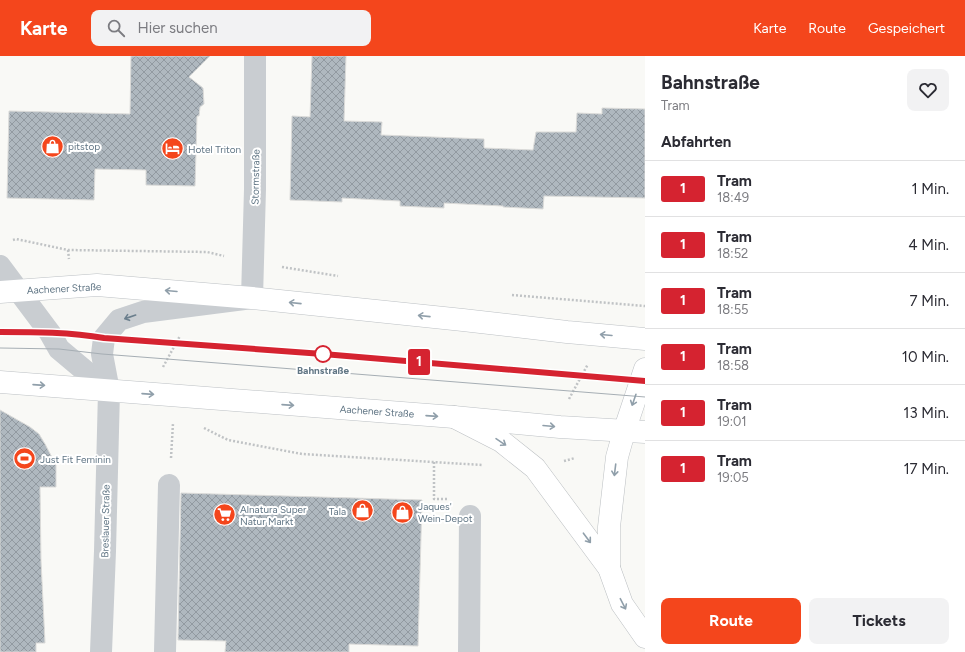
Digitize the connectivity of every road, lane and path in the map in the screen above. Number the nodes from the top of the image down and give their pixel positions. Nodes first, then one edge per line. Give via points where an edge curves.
1 (255, 56) edge
2 (10, 241) dead end
3 (253, 262) junction
4 (0, 266) edge
5 (344, 277) dead end
6 (10, 292) edge
7 (506, 294) dead end
8 (252, 298) junction
9 (645, 306) edge
10 (645, 339) edge
11 (589, 364) dead end
12 (645, 370) edge
13 (0, 382) edge
14 (109, 391) junction
15 (567, 403) dead end
16 (454, 417) junction
17 (174, 418) dead end
18 (200, 426) dead end
19 (624, 432) junction
20 (645, 432) edge
21 (616, 457) junction
22 (434, 462) junction
23 (488, 465) dead end
24 (535, 468) junction
25 (169, 485) joint
26 (470, 516) joint
27 (609, 568) junction
28 (645, 637) edge
29 (101, 652) edge
30 (165, 652) edge
31 (470, 652) edge

1 - 3 street, Stormstraße
2 - 3 path via 16,239 68,250 207,252
3 - 5 path
3 - 8 street, Stormstraße
4 - 6 street
8 -> 6 main road, Aachener Straße via 97,285
6 - 14 street, Aachener Straße via 50,333 59,349
7 - 9 path
10 -> 8 main road, Aachener Straße
8 -> 14 street, Aachener Straße via 143,312 119,320 104,338 102,354
11 - 15 path
12 -> 19 main road
13 -> 14 main road, Aachener Straße
14 -> 16 main road, Aachener Straße
14 - 29 street, Breslauer Straße
16 -> 19 main road, Aachener Straße
16 -> 24 main road via 500,440
17 - 25 path
18 - 22 path via 228,440 302,454
19 - 20 main road, Aachener Straße
19 - 21 main road
21 - 24 path via 590,454
21 -> 27 main road via 608,527
22 - 23 path
22 - 26 path via 434,499 470,500
24 -> 27 main road
25 - 30 street
26 - 31 street
27 -> 28 main road via 622,604

